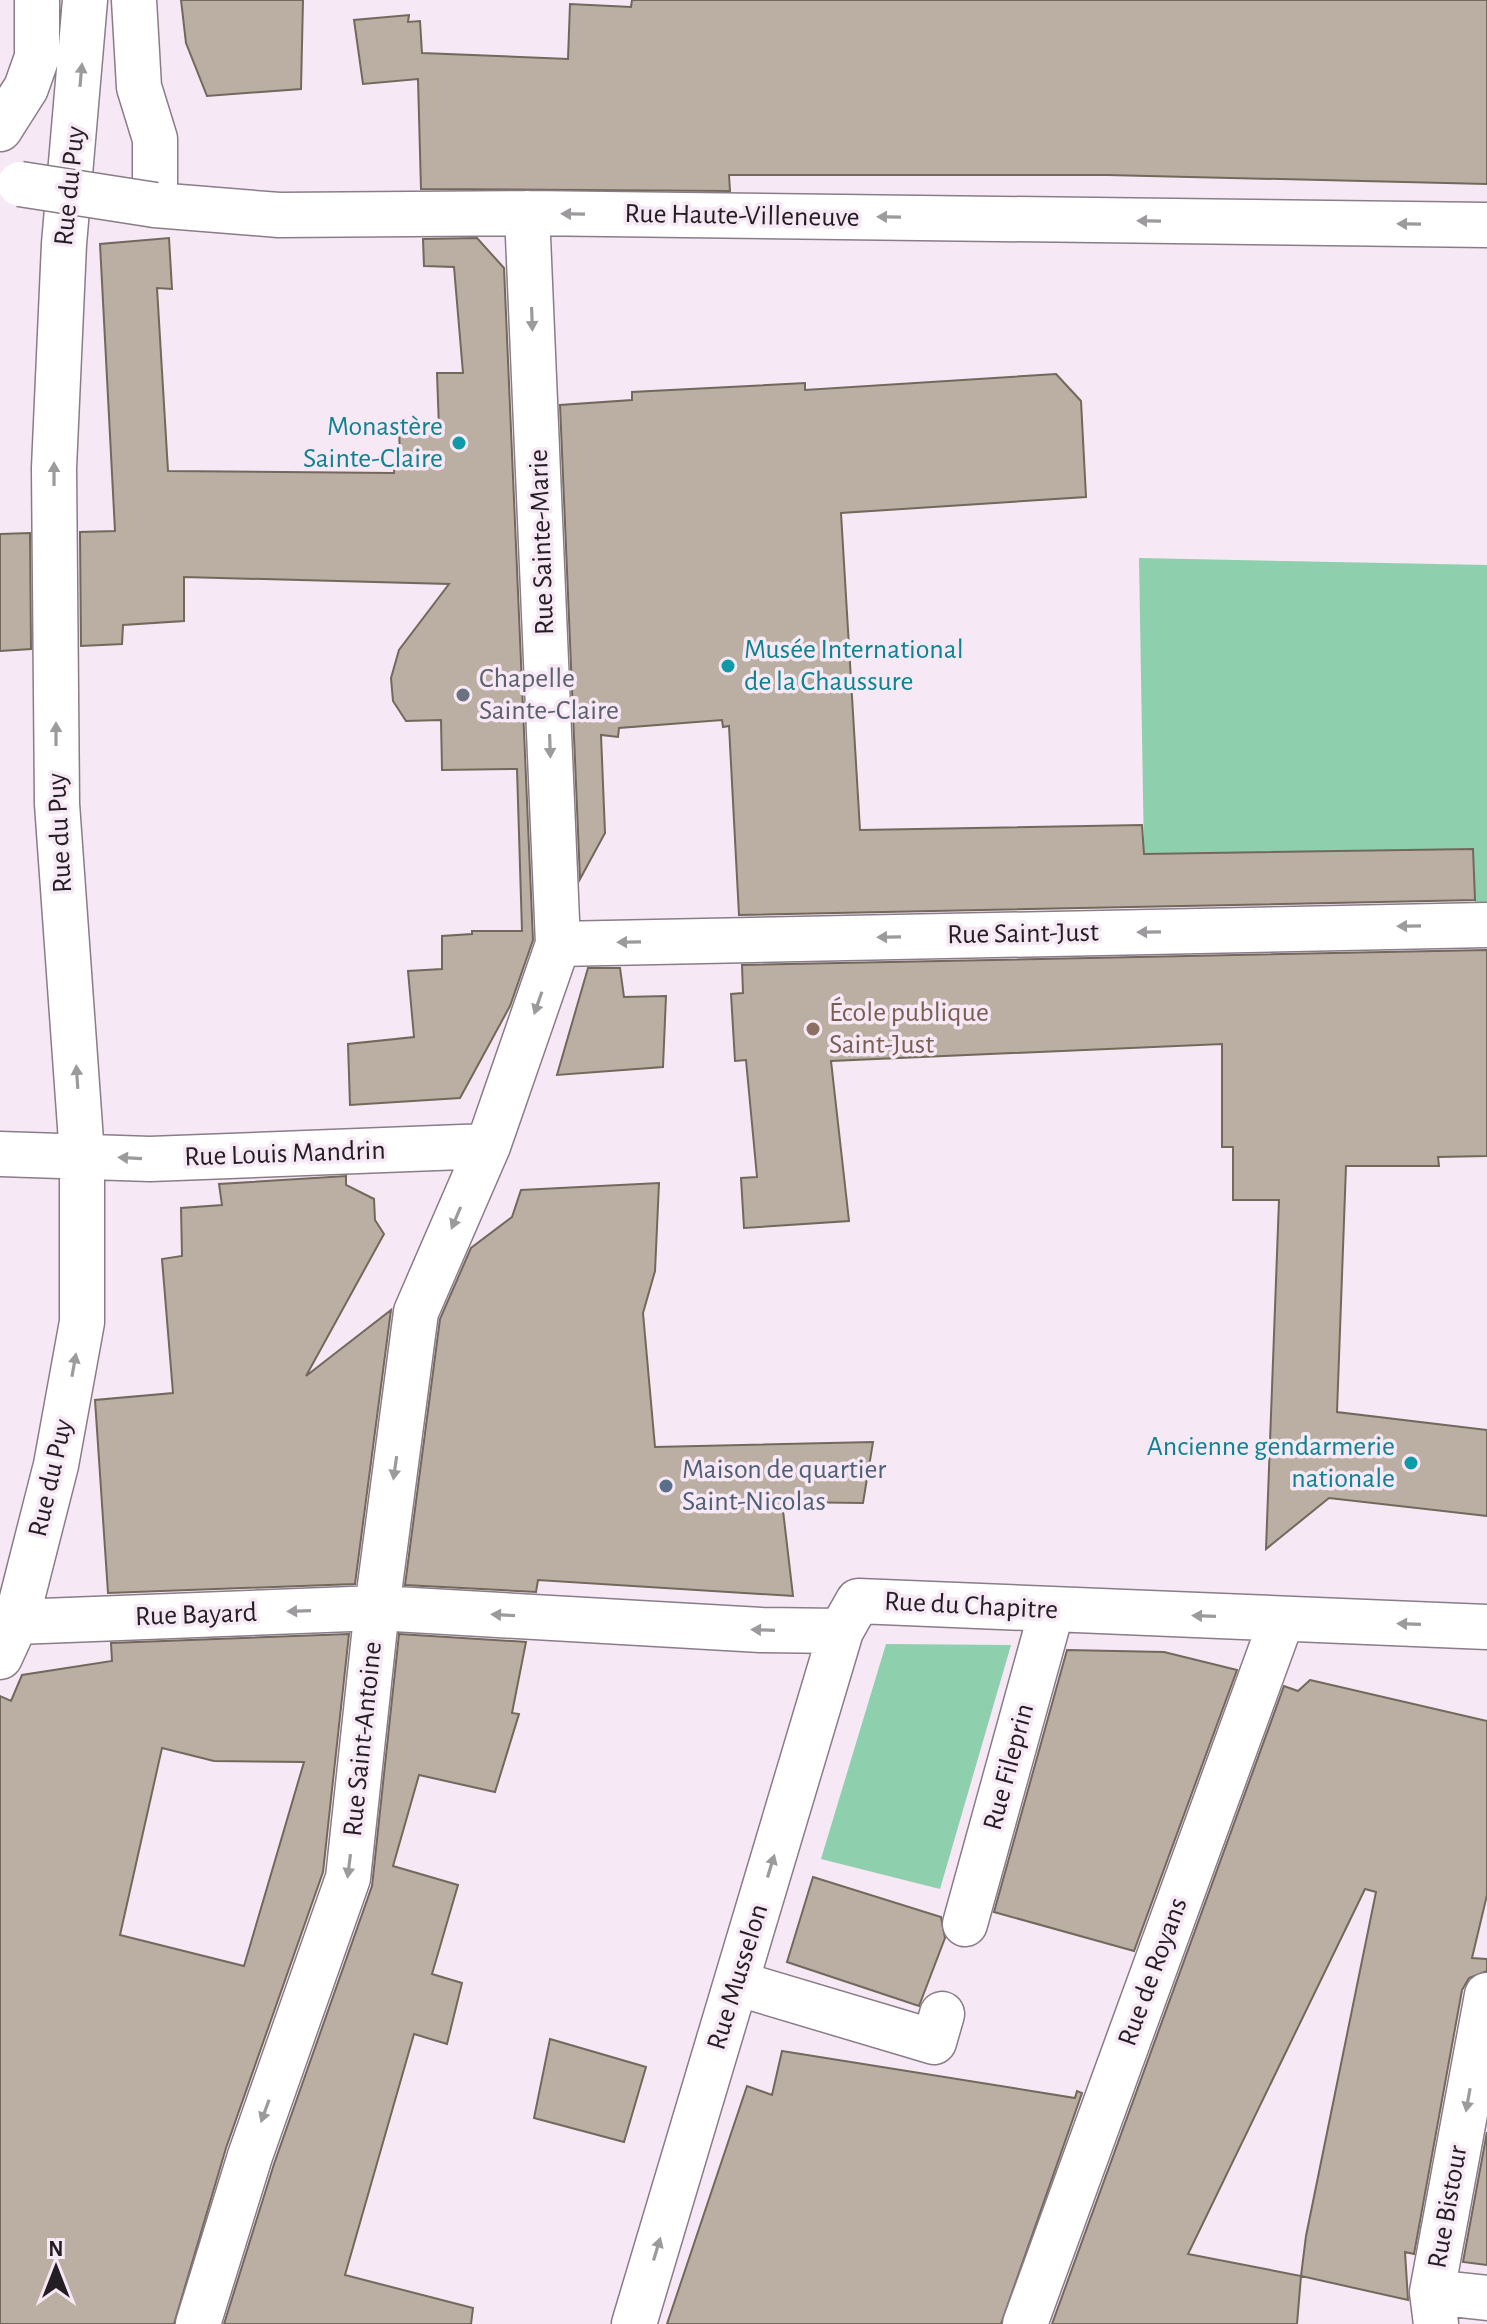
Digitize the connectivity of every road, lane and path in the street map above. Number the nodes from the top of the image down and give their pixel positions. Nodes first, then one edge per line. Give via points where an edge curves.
1 (37, 0) edge
2 (85, 0) edge
3 (134, 0) edge
4 (0, 129) edge
5 (10, 181) edge
6 (155, 205) junction
7 (527, 213) junction
8 (1487, 225) edge
9 (1487, 925) edge
10 (558, 944) junction
11 (488, 1146) junction
12 (0, 1154) edge
13 (82, 1155) junction
14 (377, 1608) junction
15 (1052, 1609) junction
16 (1282, 1619) junction
17 (1487, 1627) edge
18 (841, 1631) junction
19 (8, 1639) edge
20 (965, 1924) dead end
21 (736, 1983) junction
22 (1487, 1995) edge
23 (942, 2014) dead end
24 (1487, 2298) edge
25 (1434, 2308) edge
26 (198, 2324) edge
27 (634, 2324) edge
28 (1025, 2324) edge

1 - 4 street via 37,57 26,88
13 -> 2 street, Rue du Puy via 57,804 54,468 64,244
3 - 6 street via 139,87 155,139
5 - 6 street, Rue Haute-Villeneuve, bridge
6 - 7 street, Rue Haute-Villeneuve via 279,215
8 -> 7 street, Rue Haute-Villeneuve
7 -> 10 street, Rue Sainte-Marie
9 -> 10 street, Rue Saint-Just
10 -> 11 street, Rue Sainte-Marie
11 -> 13 street, Rue Louis Mandrin via 150,1159
11 -> 14 street, Rue Saint-Antoine via 416,1312
12 - 13 street, Rue Louis Mandrin
19 -> 13 street, Rue du Puy via 56,1465 82,1322
18 -> 14 street
14 -> 19 street, Rue Bayard
14 -> 26 street, Rue Saint-Antoine via 348,1878 250,2156
16 -> 15 street, Rue du Chapitre
15 - 18 street, Rue du Chapitre via 858,1601
15 - 20 street, Rue Fileprin
17 -> 16 street, Rue du Chapitre
16 - 28 street, Rue de Royans
21 -> 18 street, Rue Musselon
21 - 23 street via 934,2042
27 -> 21 street, Rue Musselon
22 -> 25 street, Rue Bistour
24 - 25 street

